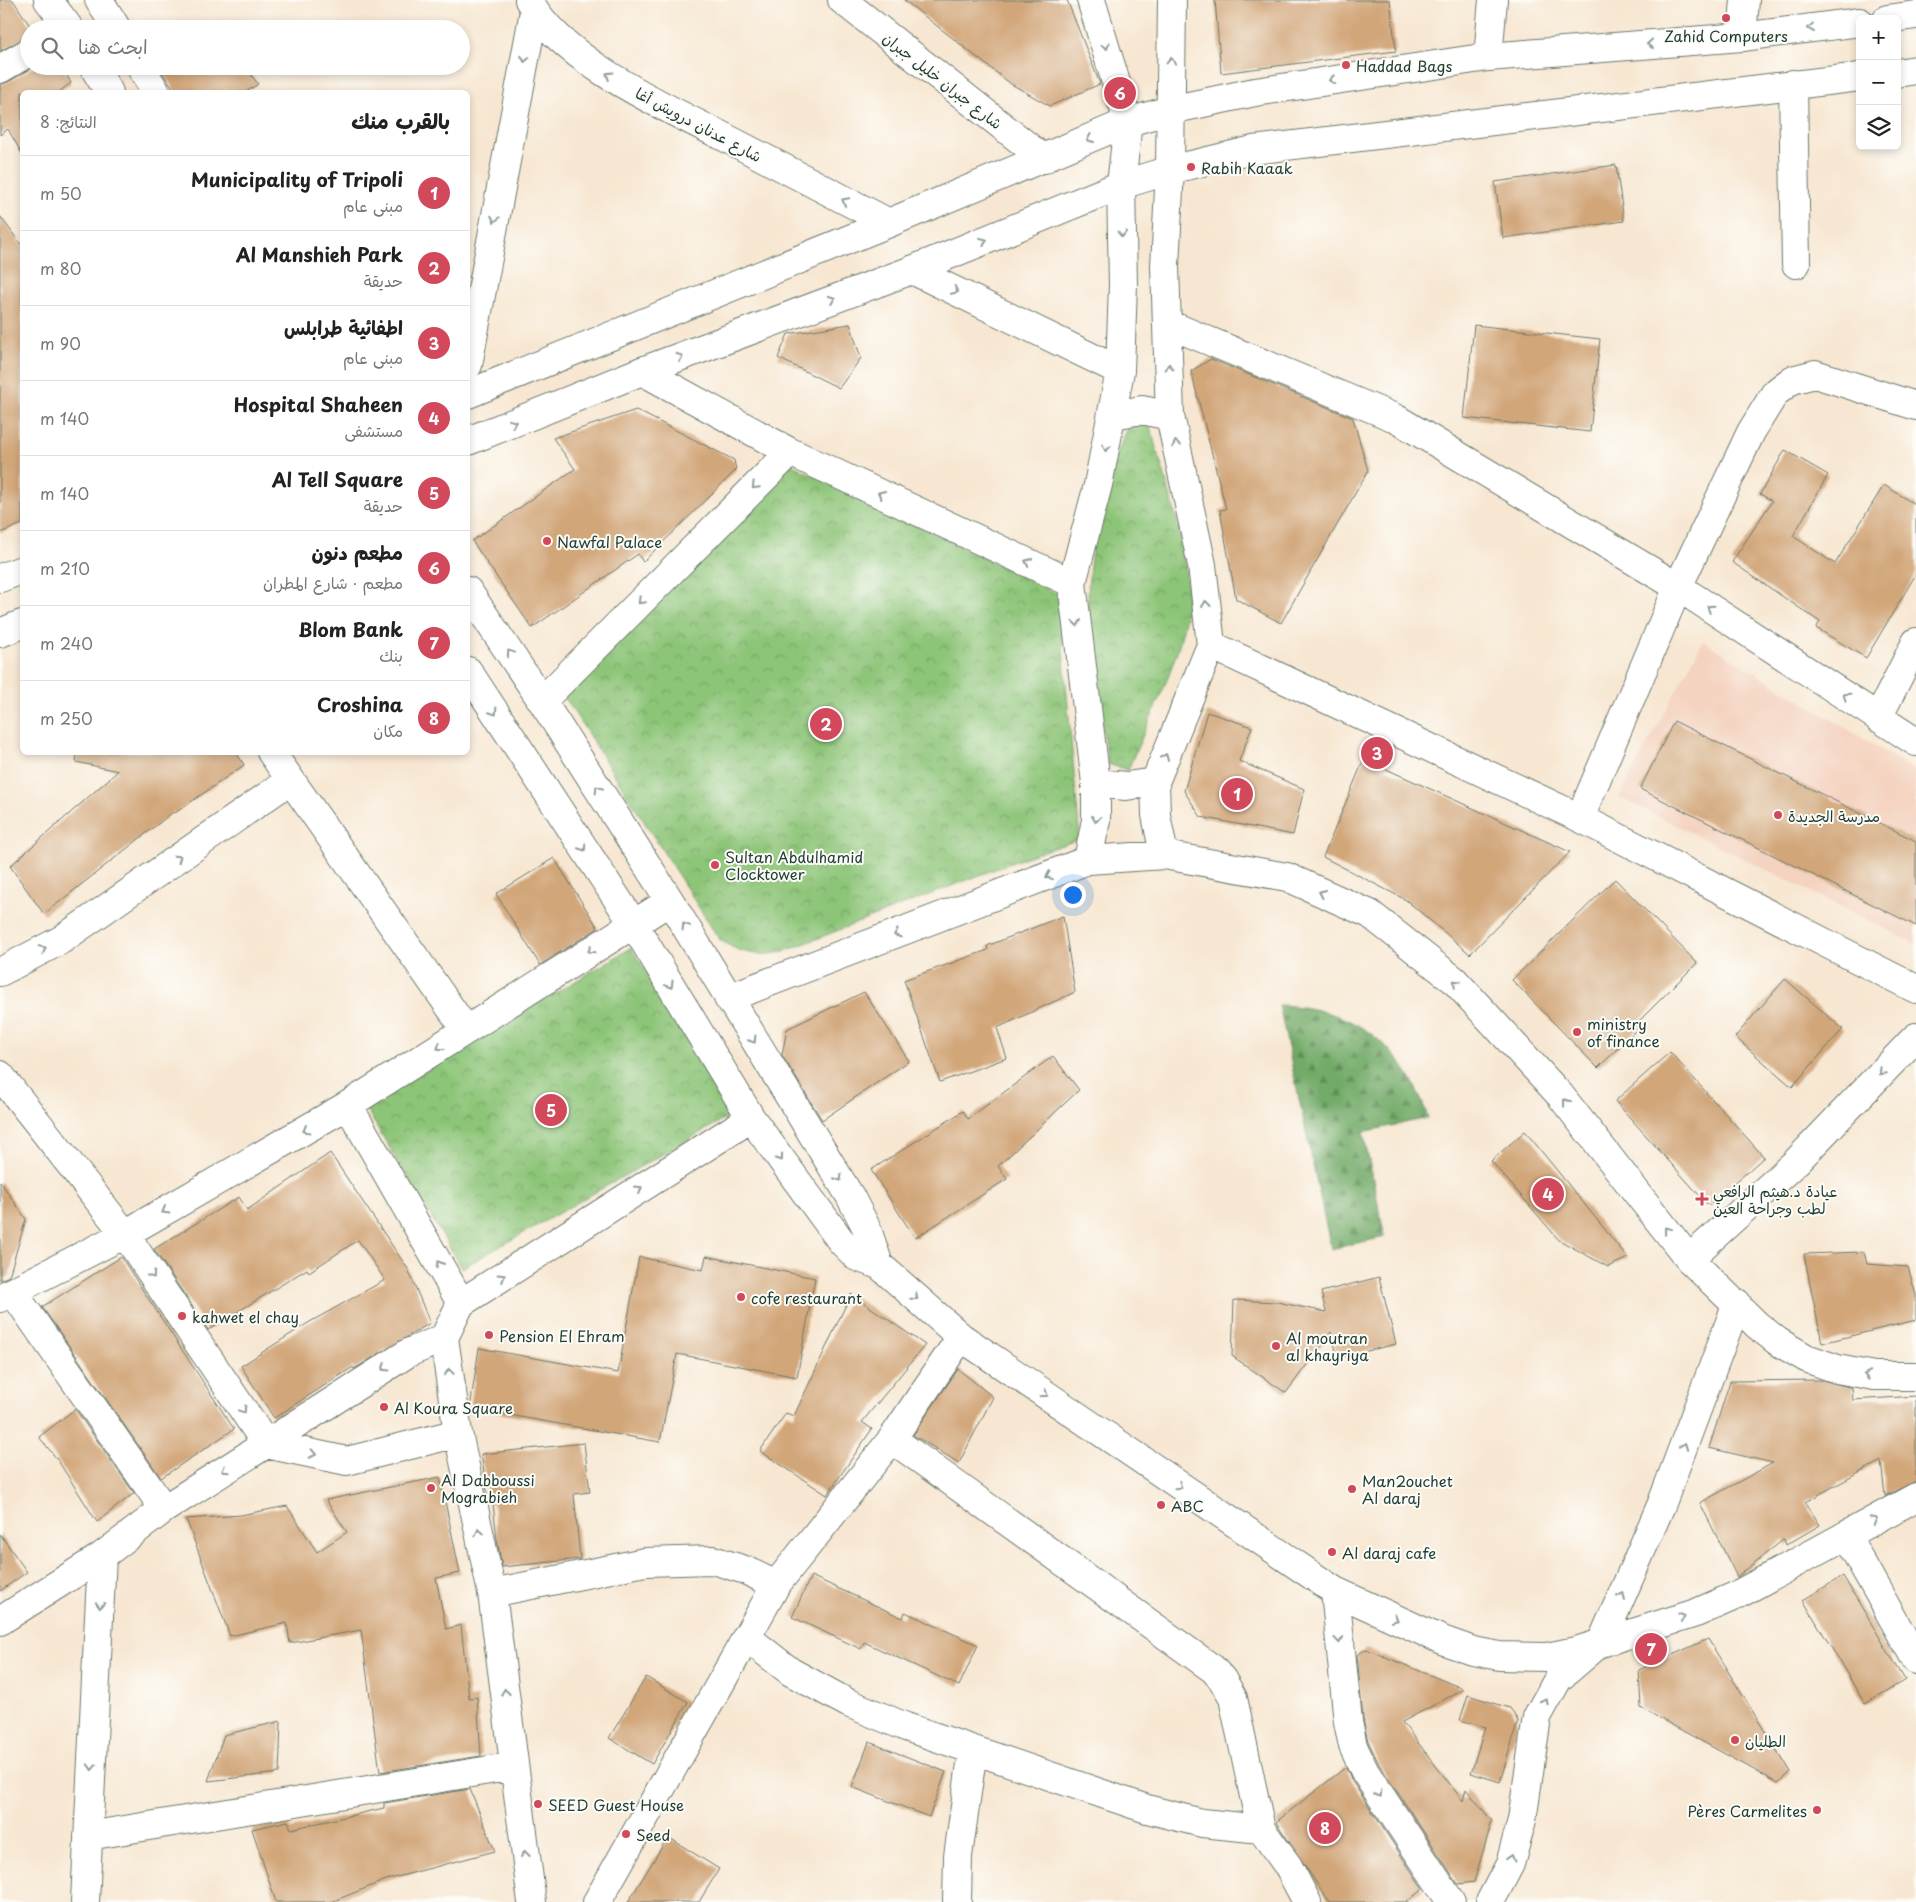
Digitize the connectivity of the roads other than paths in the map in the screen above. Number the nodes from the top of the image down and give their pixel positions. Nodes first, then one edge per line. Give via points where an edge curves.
1 (48, 0) edge
2 (99, 0) edge
3 (842, 0) edge
4 (1090, 0) edge
5 (1172, 0) edge
6 (1492, 0) edge
7 (1745, 0) edge
8 (531, 6) edge
9 (1916, 15) edge
10 (1901, 17) edge
11 (63, 20) edge
12 (111, 20) edge
13 (1856, 23) edge
14 (1742, 37) junction
15 (20, 57) edge
16 (1488, 57) junction
17 (0, 69) edge
18 (1916, 70) edge
19 (1901, 72) edge
20 (99, 75) edge
21 (146, 75) edge
22 (1856, 77) edge
23 (1793, 84) junction
24 (108, 90) edge
25 (155, 90) edge
26 (1170, 110) junction
27 (1128, 122) junction
28 (1044, 159) junction
29 (1170, 170) junction
30 (1122, 185) junction
31 (889, 223) junction
32 (1796, 264) dead end
33 (912, 270) junction
34 (1168, 324) junction
35 (470, 354) edge
36 (642, 371) junction
37 (1120, 371) junction
38 (470, 393) edge
39 (1916, 406) edge
40 (1113, 415) junction
41 (1170, 416) junction
42 (470, 440) edge
43 (790, 452) junction
44 (20, 571) edge
45 (0, 578) edge
46 (1072, 583) junction
47 (1678, 587) junction
48 (470, 594) edge
49 (20, 625) edge
50 (0, 633) edge
51 (1916, 642) edge
52 (1211, 646) junction
53 (470, 674) edge
54 (542, 701) junction
55 (1878, 718) junction
56 (1916, 742) edge
57 (273, 755) edge
58 (289, 781) junction
59 (1096, 782) junction
60 (1155, 782) junction
61 (1580, 818) junction
62 (1164, 855) junction
63 (1088, 860) junction
64 (670, 901) junction
65 (632, 923) junction
66 (0, 972) edge
67 (1916, 989) edge
68 (728, 998) junction
69 (466, 1030) junction
70 (1916, 1037) edge
71 (4, 1080) edge
72 (348, 1105) junction
73 (751, 1118) junction
74 (125, 1234) junction
75 (1689, 1259) junction
76 (879, 1264) junction
77 (6, 1295) edge
78 (461, 1303) junction
79 (1737, 1303) junction
80 (961, 1337) junction
81 (444, 1338) junction
82 (1916, 1376) edge
83 (458, 1433) junction
84 (892, 1439) junction
85 (266, 1444) junction
86 (1916, 1498) edge
87 (164, 1509) junction
88 (1846, 1536) junction
89 (102, 1556) junction
90 (776, 1585) junction
91 (1335, 1591) junction
92 (492, 1593) junction
93 (0, 1621) edge
94 (746, 1637) junction
95 (1602, 1641) junction
96 (1916, 1660) edge
97 (973, 1750) junction
98 (514, 1766) junction
99 (1260, 1830) junction
100 (88, 1836) junction
101 (85, 1902) edge
102 (532, 1902) edge
103 (597, 1902) edge
104 (957, 1902) edge
105 (1307, 1902) edge
106 (1451, 1902) edge
107 (1490, 1902) edge

1 - 11 main road
2 - 12 main road
3 - 28 main road, شارع جبران خليل جبران
4 -> 27 main road
26 -> 5 main road
6 - 16 main road
7 - 14 main road
31 -> 8 main road, شارع عدنان درويش أغا via 630,88 579,54
8 -> 35 main road
9 - 10 main road
13 -> 14 main road
14 -> 16 main road
15 - 17 main road
16 -> 26 main road via 1255,92
18 - 19 main road
20 - 24 main road
21 - 25 main road
22 - 23 main road
23 - 29 main road via 1252,150
23 - 32 main road
26 - 27 main road
26 - 29 main road
27 -> 28 main road
27 - 30 main road
28 - 31 main road
29 - 30 main road
29 - 34 main road via 1165,266
33 -> 30 main road
30 -> 37 main road
31 - 38 main road
36 -> 33 main road
33 -> 37 main road
41 -> 34 main road
34 - 47 main road via 1395,418
42 -> 36 main road
36 - 43 main road
37 - 40 main road
39 - 47 main road via 1815,374 1792,380 1775,393 1751,432
40 - 41 main road via 1142,410
40 -> 46 main road
52 -> 41 main road via 1202,565
46 -> 43 main road
43 -> 54 main road
44 - 45 main road
46 -> 59 main road
55 -> 47 main road
47 - 61 main road
54 -> 48 main road
49 - 50 main road
51 - 55 main road
60 -> 52 main road
52 - 61 main road
53 -> 65 main road
64 -> 54 main road
55 - 56 main road
57 - 58 main road
66 -> 58 main road via 61,940
58 - 69 main road
59 - 60 main road via 1126,786
59 -> 63 main road via 1096,820
60 - 62 main road via 1156,815
61 - 67 main road
62 - 63 main road
75 -> 62 main road via 1560,1095 1454,980 1370,914 1287,877
63 -> 68 main road
64 - 65 main road
68 -> 64 main road
65 -> 69 main road
65 -> 73 main road
68 -> 76 main road via 859,1212
69 -> 72 main road
70 -> 75 main road via 1796,1162
71 - 74 main road
72 -> 74 main road
78 -> 72 main road
73 -> 76 main road via 841,1242 857,1257
78 -> 73 main road
74 - 77 main road
74 -> 85 main road
75 - 79 main road
76 -> 80 main road
77 - 87 main road
78 - 81 main road
82 -> 79 main road via 1874,1376 1837,1369 1806,1358 1757,1326
95 -> 79 main road via 1662,1503
80 - 84 main road
80 -> 91 main road
83 -> 81 main road
81 -> 85 main road via 408,1353
85 -> 83 main road via 348,1461
92 -> 83 main road
84 - 90 main road
84 - 99 main road via 1213,1669 1233,1698
85 -> 87 main road
88 -> 86 main road
87 - 89 main road
95 -> 88 main road via 1696,1613 1735,1596
88 - 96 main road
89 - 93 main road
89 -> 100 main road
90 - 92 main road via 745,1570 713,1560 645,1562
90 - 94 main road
91 -> 95 main road via 1442,1640 1500,1656 1547,1657
91 -> 106 main road via 1353,1746 1376,1789
98 -> 92 main road
94 - 97 main road via 791,1672 848,1703
94 - 103 main road
107 -> 95 main road via 1510,1864 1522,1820 1536,1717 1558,1678
97 - 99 main road via 1147,1810 1202,1823
97 - 104 main road via 958,1856
98 - 100 main road
102 -> 98 main road
99 - 105 main road via 1288,1866
100 - 101 main road

